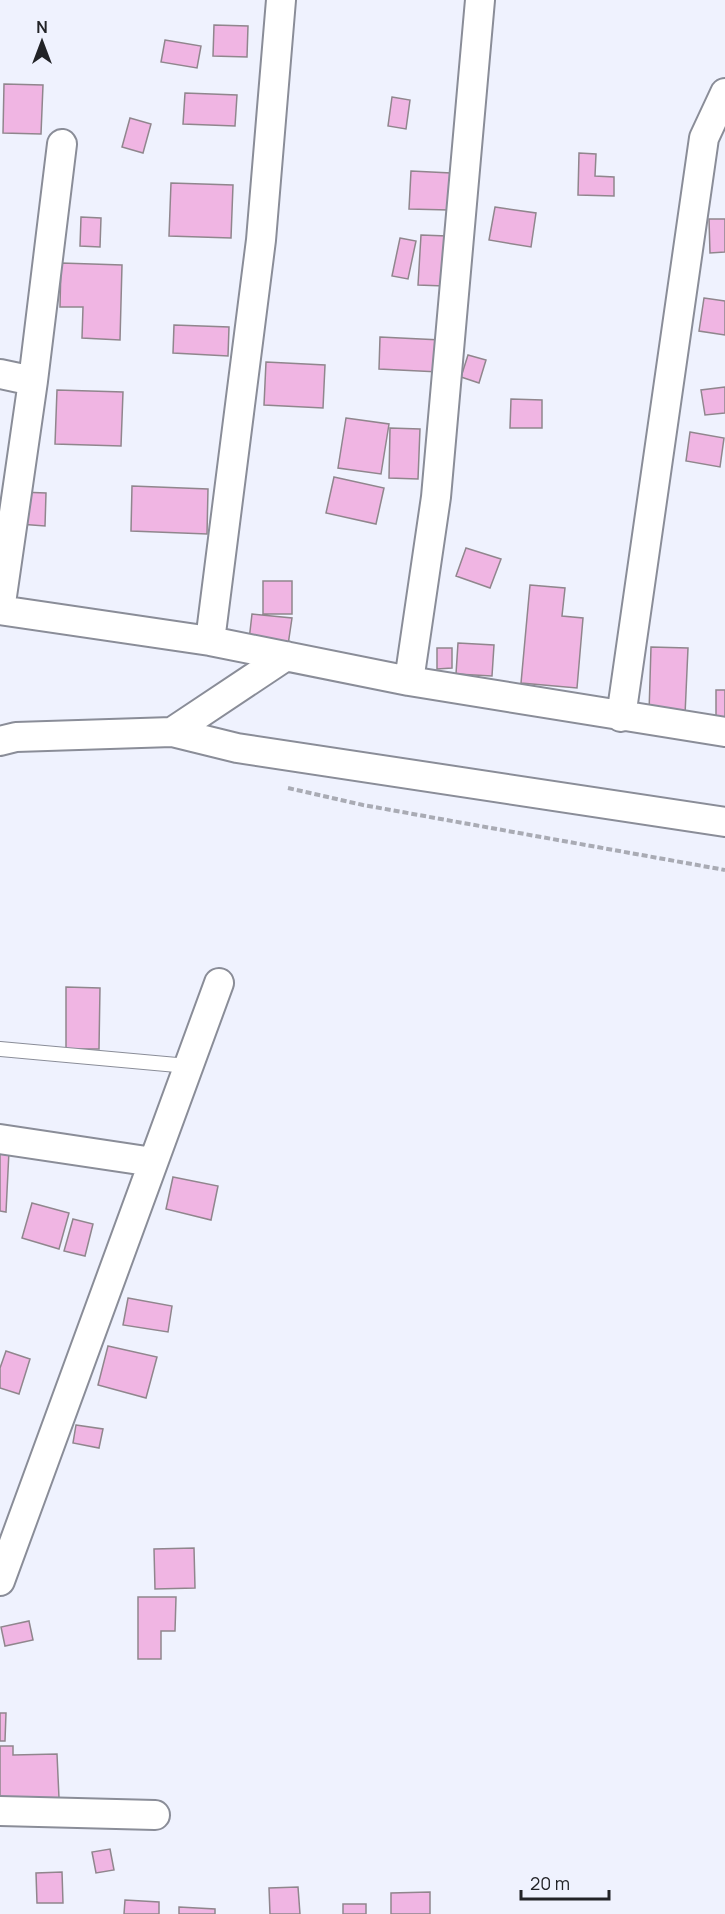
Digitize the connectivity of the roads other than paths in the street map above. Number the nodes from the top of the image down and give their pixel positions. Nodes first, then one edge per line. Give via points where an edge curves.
1 (281, 0) edge
2 (480, 0) edge
3 (725, 93) edge
4 (62, 144) dead end
5 (0, 374) edge
6 (33, 381) junction
7 (0, 610) edge
8 (210, 641) junction
9 (286, 657) junction
10 (409, 681) junction
11 (621, 717) junction
12 (172, 732) junction
13 (725, 732) edge
14 (0, 741) edge
15 (725, 822) edge
16 (219, 983) dead end
17 (0, 1050) edge
18 (188, 1066) junction
19 (0, 1139) edge
20 (153, 1162) junction
21 (0, 1581) edge
22 (0, 1811) edge
23 (155, 1815) dead end

1 - 8 street via 261,240
2 - 10 street via 436,497
3 - 11 street via 704,138
4 - 6 street
5 - 6 street
6 - 7 street
7 - 8 street
8 - 9 street
9 - 10 street
9 - 12 street
10 - 11 street
11 - 13 street
12 - 14 street via 16,736
12 - 15 street via 237,748
16 - 18 street
17 - 18 lane
18 - 20 street
19 - 20 street
20 - 21 street
22 - 23 street

